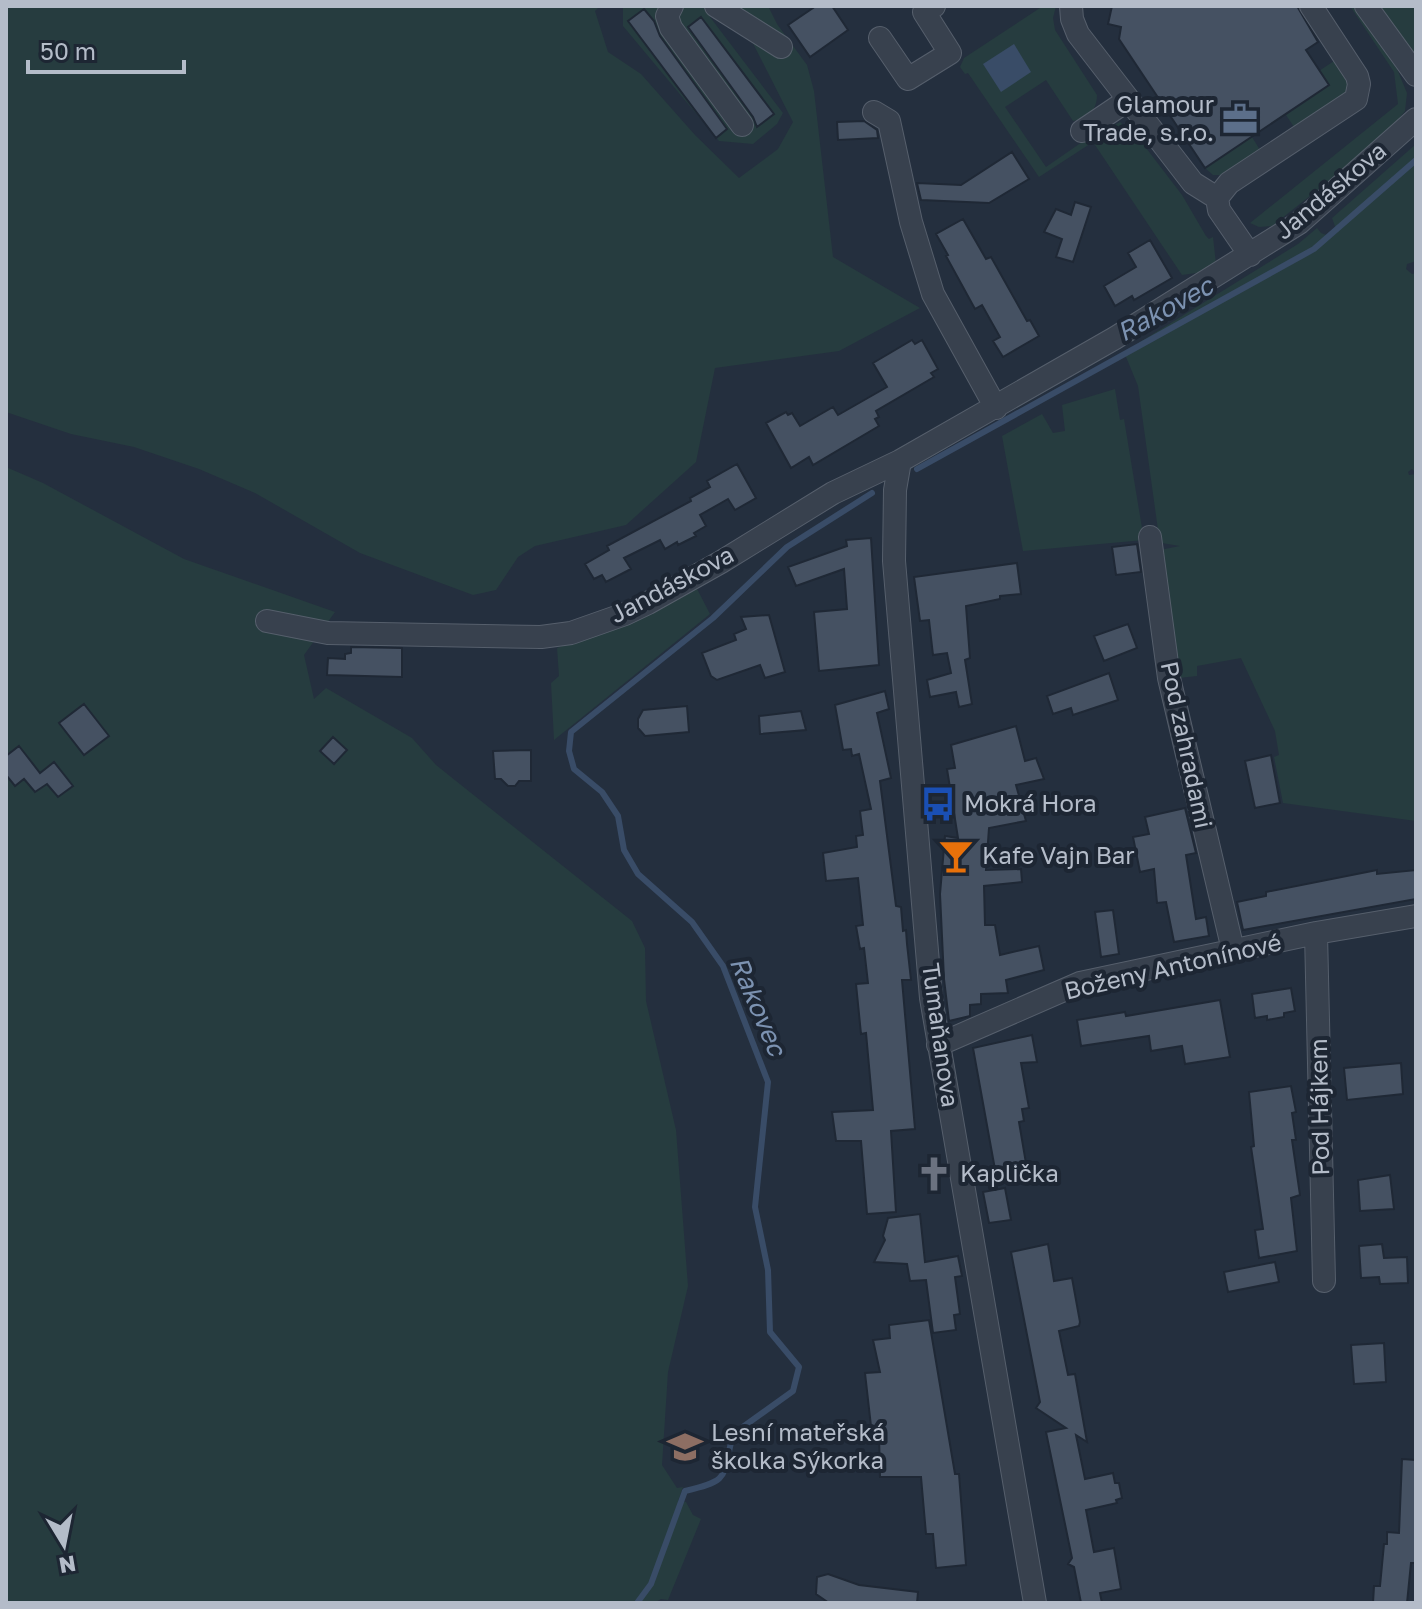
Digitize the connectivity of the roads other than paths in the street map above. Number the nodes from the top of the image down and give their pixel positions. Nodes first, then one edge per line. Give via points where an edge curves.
1 (672, 6) edge
2 (716, 6) edge
3 (934, 6) edge
4 (1071, 6) edge
5 (1311, 6) edge
6 (1366, 6) edge
7 (880, 38) dead end
8 (781, 47) dead end
9 (1416, 75) edge
10 (1128, 100) junction
11 (874, 112) dead end
12 (1416, 119) edge
13 (742, 125) dead end
14 (1082, 131) dead end
15 (1217, 198) junction
16 (1250, 255) junction
17 (996, 408) junction
18 (900, 461) junction
19 (1150, 537) dead end
20 (267, 621) dead end
21 (1416, 916) edge
22 (1316, 933) junction
23 (1233, 950) junction
24 (938, 1045) junction
25 (1324, 1281) dead end
26 (1035, 1603) edge

1 - 13 street via 667,16 671,28
2 - 8 street
3 - 7 street via 924,12 950,53 908,79
4 - 10 street via 1078,34
5 - 15 street via 1357,76 1356,99 1229,183
6 - 9 street
10 - 14 street
10 - 15 street via 1193,183
11 - 17 street via 889,121 933,294
12 - 16 street, Jandáskova via 1299,223
15 - 16 street via 1219,210
16 - 17 street, Jandáskova
17 - 18 street, Jandáskova
18 - 20 street, Jandáskova via 833,493 648,603 571,633 328,633
18 - 24 street, Tumaňanova via 894,561
19 - 23 street, Pod zahradami via 1169,678
21 - 22 street, Boženy Antonínové
22 - 23 street, Boženy Antonínové
22 - 25 street, Pod Hájkem
23 - 24 street, Boženy Antonínové via 1080,983
24 - 26 street, Tumaňanova

